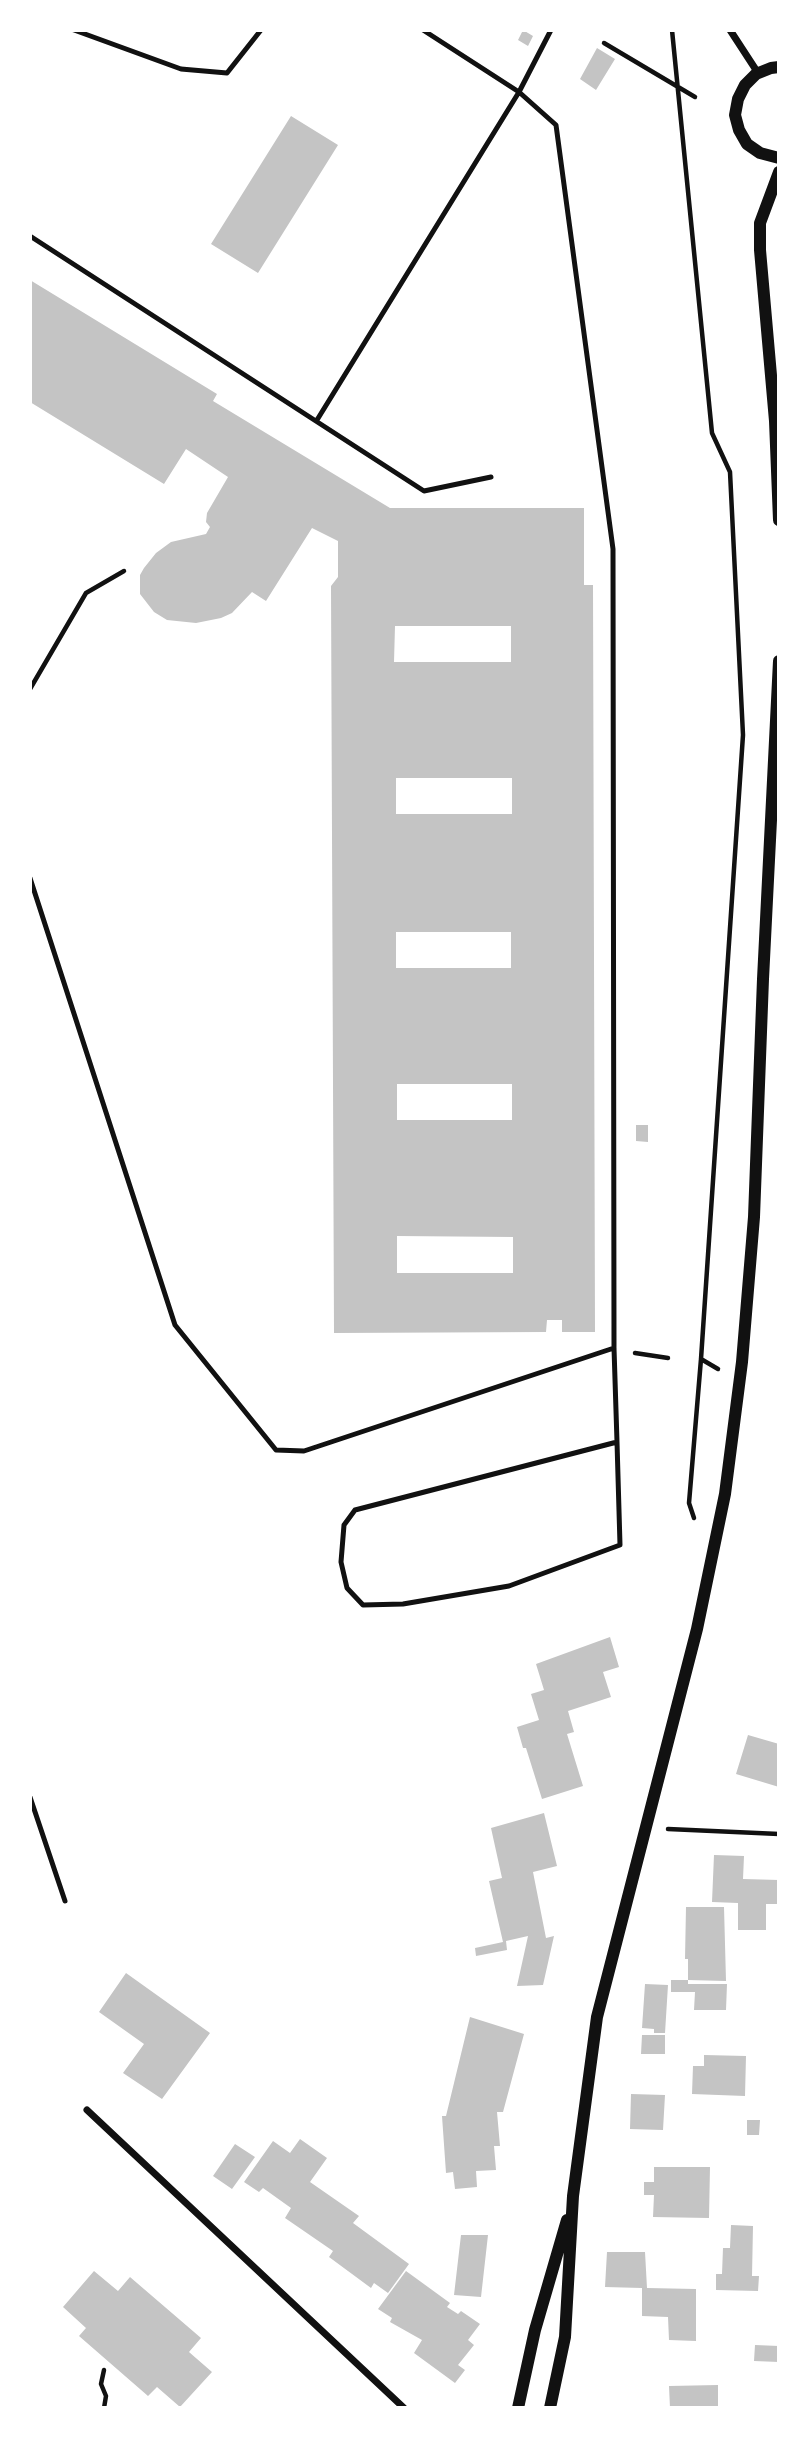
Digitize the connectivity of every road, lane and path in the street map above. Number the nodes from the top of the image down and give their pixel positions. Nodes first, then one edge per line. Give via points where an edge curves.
1 (74, 30) edge
2 (261, 30) edge
3 (423, 30) edge
4 (551, 30) edge
5 (672, 30) edge
6 (730, 30) edge
7 (604, 43) dead end
8 (779, 67) edge
9 (758, 73) junction
10 (678, 87) junction
11 (519, 92) junction
12 (695, 97) dead end
13 (779, 158) edge
14 (779, 172) edge
15 (30, 236) edge
16 (773, 351) edge
17 (317, 420) junction
18 (491, 477) dead end
19 (779, 520) edge
20 (124, 570) dead end
21 (779, 661) edge
22 (30, 689) edge
23 (776, 791) edge
24 (30, 878) edge
25 (614, 1348) junction
26 (668, 1358) dead end
27 (617, 1442) junction
28 (694, 1519) dead end
29 (30, 1797) edge
30 (667, 1829) dead end
31 (779, 1834) edge
32 (65, 1901) dead end
33 (87, 2110) dead end
34 (573, 2196) junction
35 (104, 2370) dead end
36 (104, 2408) edge
37 (404, 2408) edge
38 (517, 2408) edge
39 (551, 2408) edge

1 - 2 lane via 181,69 227,73
3 - 11 lane
4 - 11 lane
5 - 10 path
6 - 9 street
7 - 10 path
8 - 9 street
9 - 13 street via 745,85 735,115 747,144
10 - 12 path
10 - 28 path via 712,433 730,472 743,735 689,1503
11 - 17 lane
11 - 25 lane via 556,125 613,549
14 - 16 street via 760,223
15 - 17 lane
16 - 19 street
17 - 18 lane via 424,491
20 - 22 path via 86,593
21 - 23 street
23 - 34 street via 762,979 754,1217 725,1494 696,1629 597,2017
24 - 25 lane via 175,1325 276,1450 304,1451
25 - 26 path
25 - 27 lane
27 - 27 lane via 620,1545 509,1586 403,1604 363,1605 347,1588 341,1562 344,1525 355,1510
29 - 32 lane
30 - 31 path
33 - 37 street
34 - 38 street
34 - 39 street via 565,2337
35 - 36 path

